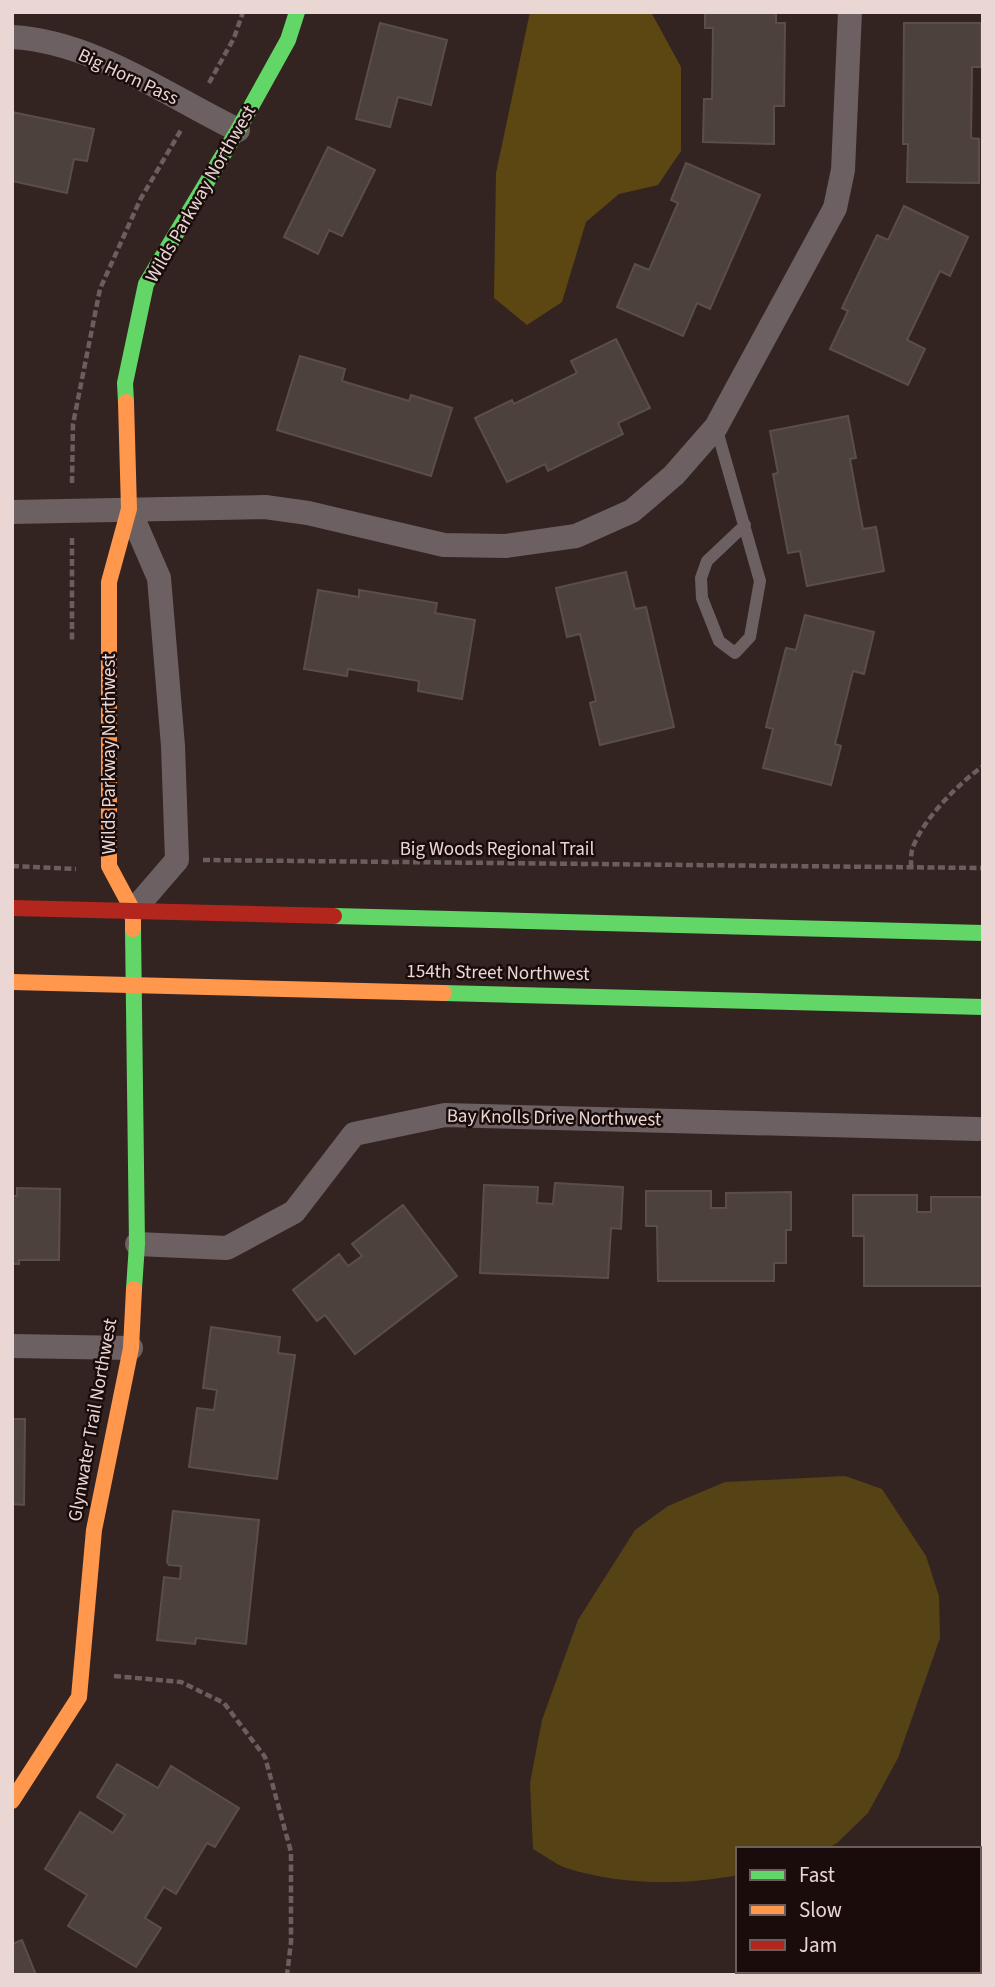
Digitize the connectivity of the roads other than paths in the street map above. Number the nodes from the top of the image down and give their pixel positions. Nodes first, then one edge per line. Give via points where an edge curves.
1 (298, 12) edge
2 (850, 12) edge
3 (12, 37) edge
4 (238, 130) junction
5 (716, 427) junction
6 (129, 509) junction
7 (12, 512) edge
8 (745, 525) junction
9 (12, 908) edge
10 (133, 911) junction
11 (983, 933) edge
12 (12, 982) edge
13 (134, 985) junction
14 (983, 1007) edge
15 (978, 1129) dead end
16 (137, 1244) junction
17 (12, 1346) edge
18 (131, 1348) junction
19 (12, 1801) edge

1 - 4 street, Wilds Parkway Northwest via 288,40
2 - 5 street via 843,170 835,208
3 - 4 street, Big Horn Pass via 75,51 133,75
4 - 6 street, Wilds Parkway Northwest via 146,284 125,383
5 - 6 street via 674,475 632,511 576,536 518,545 444,545 265,507
5 - 8 lane
6 - 7 street
6 - 10 street, Wilds Parkway Northwest via 108,582 109,866
6 - 10 street, Wilds Parkway Northwest via 159,578 177,860
8 - 8 lane via 760,581 750,637 735,653 719,641 702,598 701,578 707,561
9 - 10 street
10 - 11 street
10 - 13 street, Wilds Parkway Northwest
12 - 13 street, 154th Street Northwest
13 - 14 street, 154th Street Northwest
13 - 16 street, Glynwater Trail Northwest
15 - 16 street, Bay Knolls Drive Northwest via 445,1115 354,1134 294,1212 227,1248
16 - 18 street, Glynwater Trail Northwest
17 - 18 street
18 - 19 street, Glynwater Trail Northwest via 94,1530 79,1698

